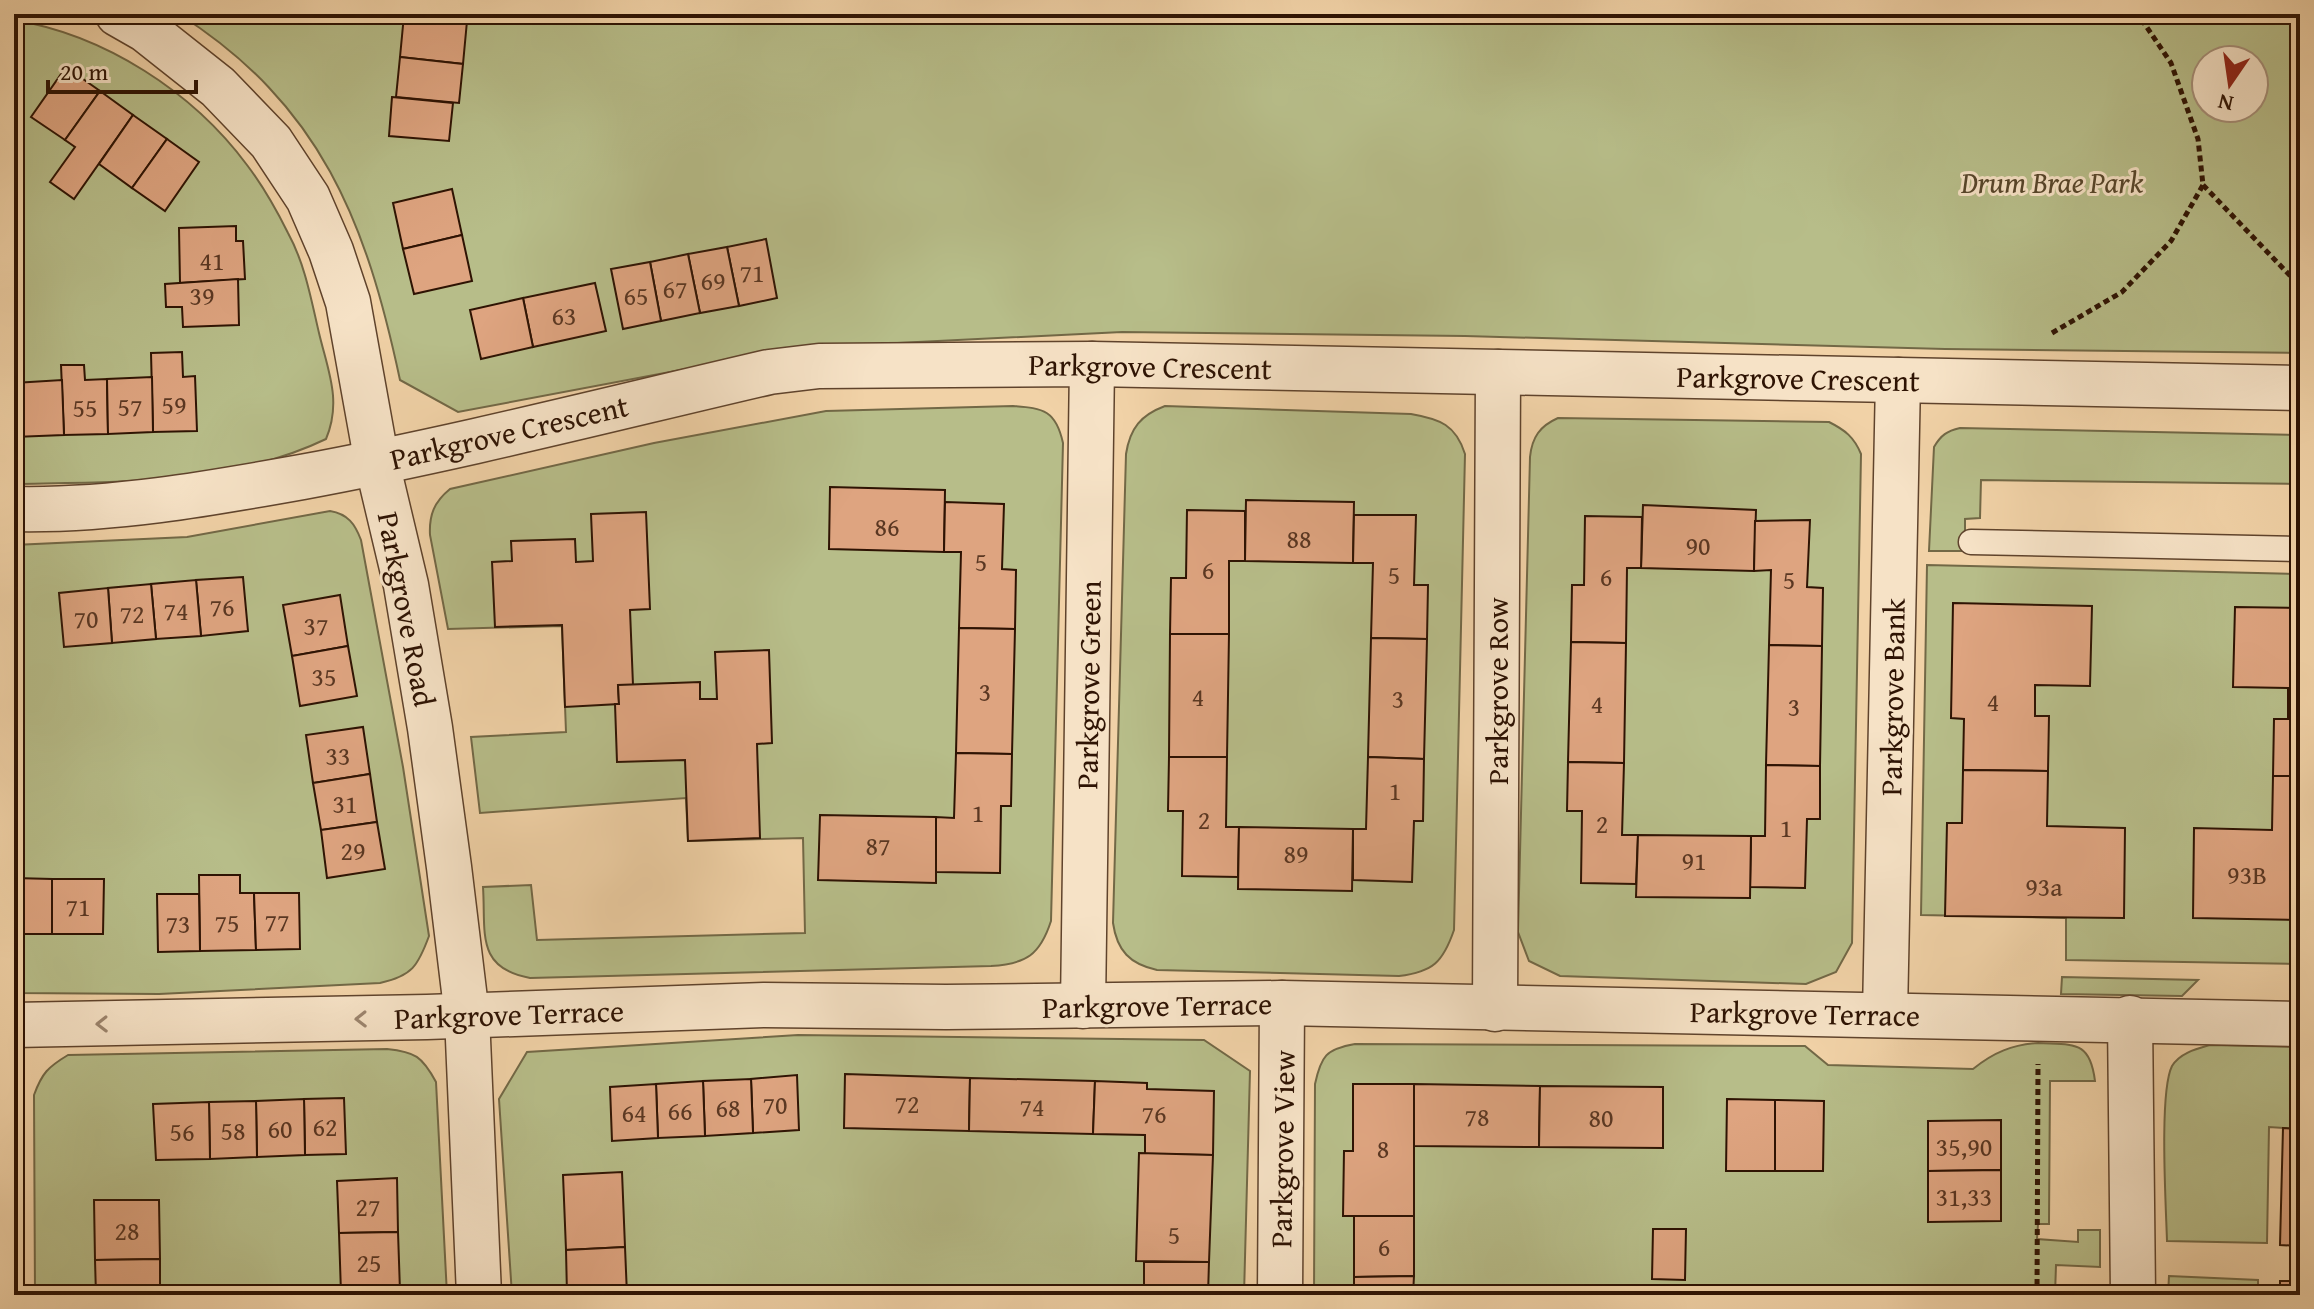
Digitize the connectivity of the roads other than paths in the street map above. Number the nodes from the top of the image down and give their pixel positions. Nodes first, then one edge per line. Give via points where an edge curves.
1 (118, 14) edge
2 (1092, 364) junction
3 (1498, 372) junction
4 (1898, 380) junction
5 (2300, 388) edge
6 (377, 463) junction
7 (14, 509) edge
8 (1971, 542) dead end
9 (2300, 549) edge
10 (1282, 1003) junction
11 (1083, 1006) junction
12 (1495, 1009) junction
13 (1885, 1014) junction
14 (467, 1016) junction
15 (2130, 1018) junction
16 (2300, 1024) edge
17 (14, 1025) edge
18 (479, 1295) edge
19 (1280, 1295) edge
20 (2133, 1295) edge

1 - 6 street, Parkgrove Road via 218,87 271,142 308,198 348,302
2 - 3 street, Parkgrove Crescent
2 - 6 street, Parkgrove Crescent via 819,366 769,372
2 - 11 street, Parkgrove Green
3 - 4 street, Parkgrove Crescent
3 - 12 street, Parkgrove Row
4 - 5 street, Parkgrove Crescent
4 - 13 street, Parkgrove Bank
6 - 7 street, Parkgrove Crescent via 191,497
6 - 14 street, Parkgrove Road via 406,585 430,728
8 - 9 lane
10 - 11 street, Parkgrove Terrace
10 - 12 street, Parkgrove Terrace
10 - 19 street, Parkgrove View
11 - 14 street, Parkgrove Terrace via 764,1005
12 - 13 street, Parkgrove Terrace
13 - 15 street, Parkgrove Terrace
14 -> 17 street, Parkgrove Terrace
14 - 18 street, Parkgrove Road
15 - 16 street, Parkgrove Terrace
15 - 20 street

